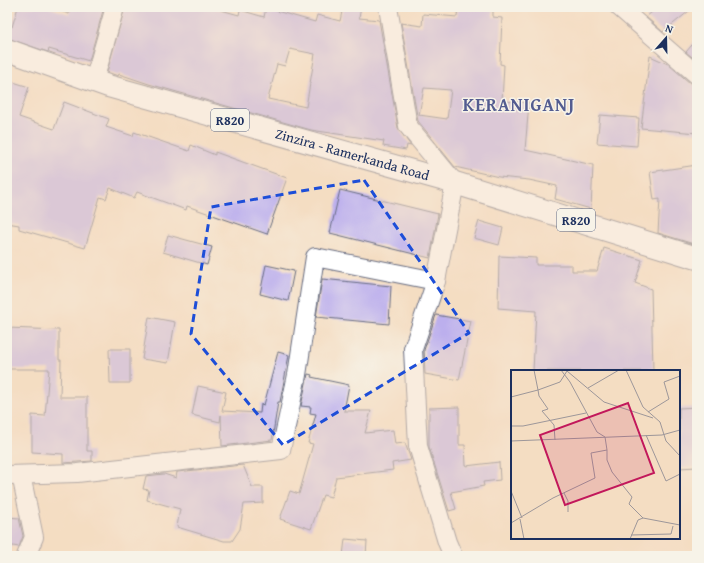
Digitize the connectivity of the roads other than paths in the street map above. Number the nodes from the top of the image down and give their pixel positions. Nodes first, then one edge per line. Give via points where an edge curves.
1 (115, 7) edge
2 (388, 7) edge
3 (619, 7) edge
4 (7, 50) edge
5 (697, 75) edge
6 (94, 81) junction
7 (455, 183) junction
8 (697, 258) edge
9 (436, 281) junction
10 (14, 475) edge
11 (26, 556) edge
12 (454, 556) edge

1 - 6 street
2 - 7 street via 408,126
3 - 5 street
4 - 6 main road, Zinzira - Ramerkanda Road / R820
6 - 7 main road, Zinzira - Ramerkanda Road / R820
7 - 8 main road, Zinzira - Ramerkanda Road / R820
7 - 9 street
9 - 10 street via 315,257 297,375 281,450 77,473
9 - 12 street via 413,348 418,446 447,542
10 - 11 street via 34,537

